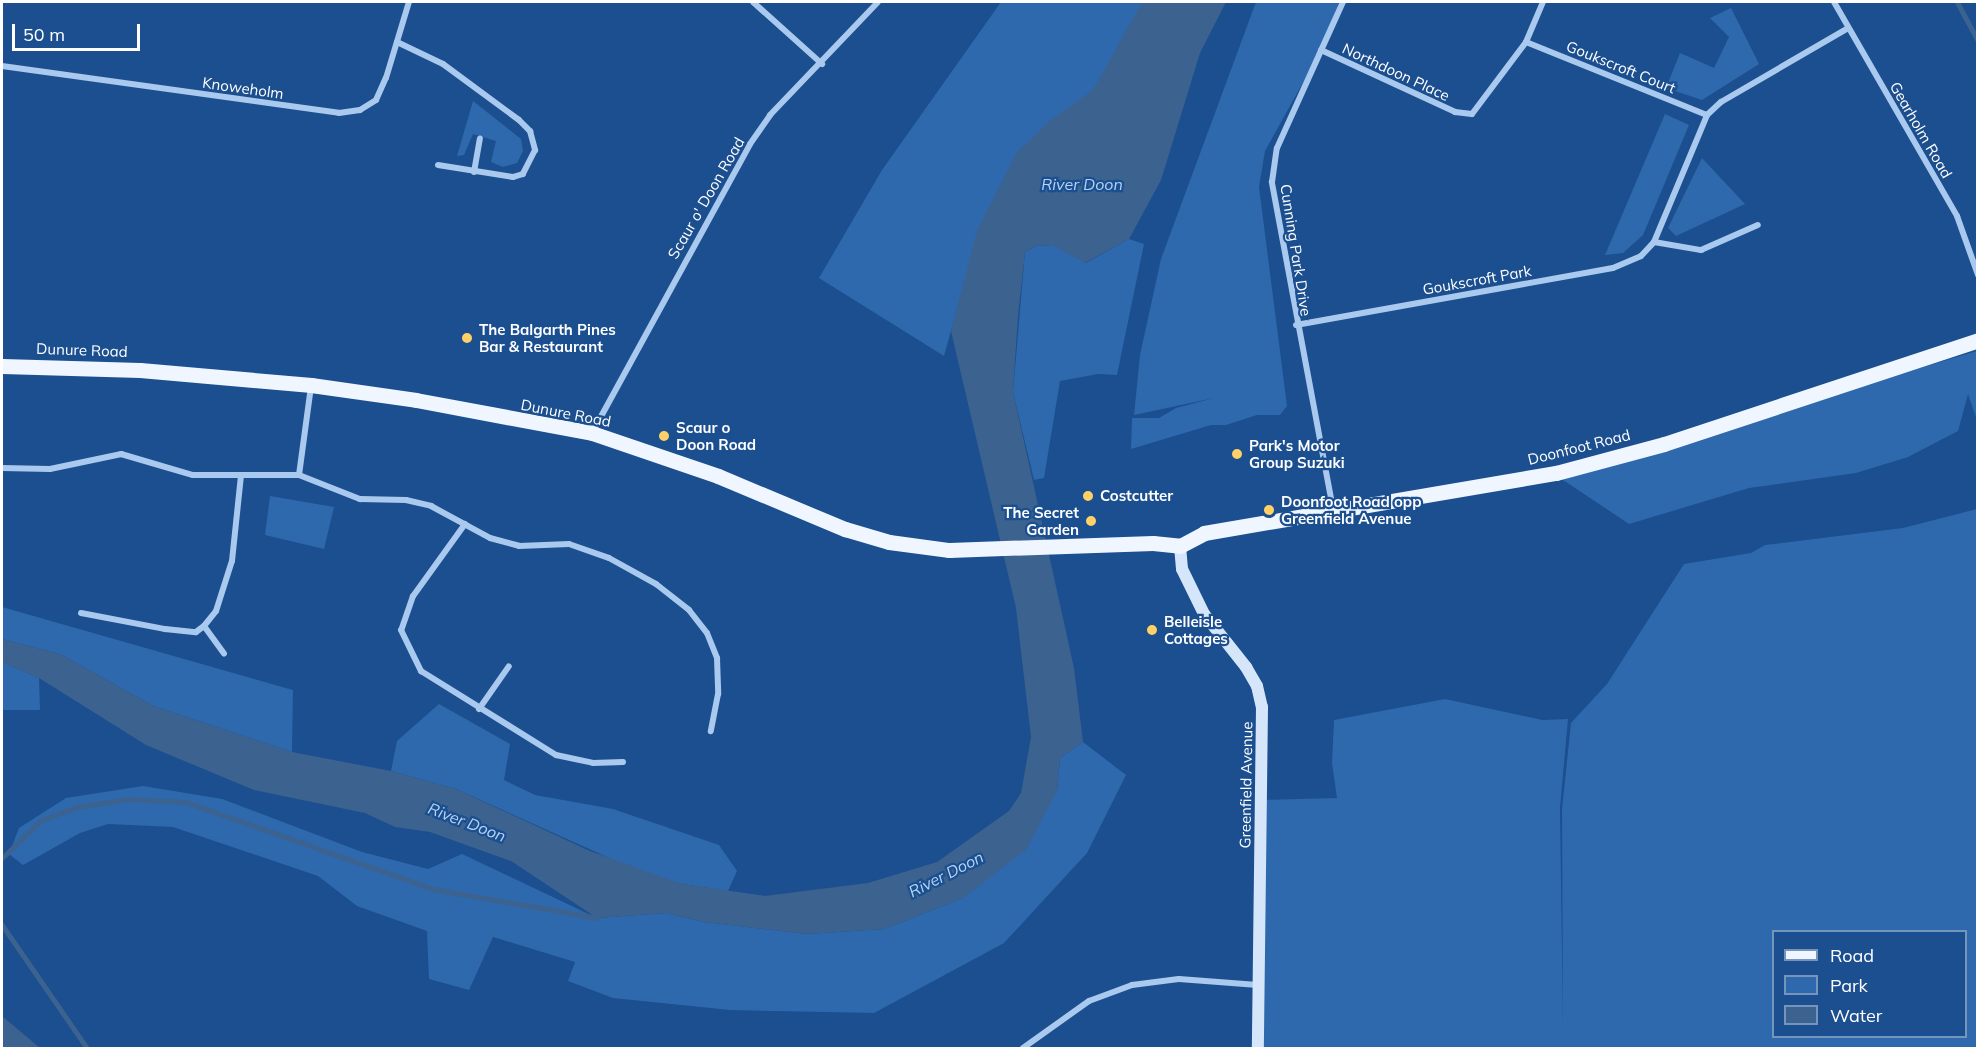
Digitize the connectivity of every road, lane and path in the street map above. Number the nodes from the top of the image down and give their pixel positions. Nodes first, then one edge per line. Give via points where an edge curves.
1 (409, 2) edge
2 (753, 2) edge
3 (878, 2) edge
4 (1343, 2) edge
5 (1543, 2) edge
6 (1833, 2) edge
7 (1848, 28) junction
8 (397, 42) junction
9 (1526, 42) junction
10 (1320, 50) junction
11 (822, 64) junction
12 (2, 66) edge
13 (1707, 115) junction
14 (480, 139) dead end
15 (438, 165) dead end
16 (474, 172) junction
17 (1758, 225) dead end
18 (1654, 242) junction
19 (1977, 275) edge
20 (1296, 325) junction
21 (1977, 340) edge
22 (2, 366) edge
23 (311, 385) junction
24 (592, 433) junction
25 (2, 468) edge
26 (299, 475) junction
27 (241, 476) junction
28 (1334, 513) junction
29 (465, 524) junction
30 (1180, 546) junction
31 (81, 613) dead end
32 (204, 626) junction
33 (224, 654) dead end
34 (508, 666) dead end
35 (479, 709) junction
36 (711, 731) dead end
37 (623, 762) dead end
38 (1259, 985) junction
39 (1023, 1048) edge
40 (1258, 1048) edge

1 - 8 street, Knoweholm
2 - 11 street
3 - 11 street, Scaur o' Doon Road
4 - 10 street, Cunning Park Drive
5 - 9 street, Northdoon Place
6 - 7 street, Gearholm Road
7 - 13 street, Goukscroft Park via 1721,102
7 - 19 street, Gearholm Road via 1957,216
8 - 12 street, Knoweholm via 376,100 360,110 339,113
8 - 16 street via 443,64 530,131 535,150 523,174 489,176
9 - 10 street, Northdoon Place via 1472,114 1455,112
9 - 13 street, Goukscroft Court
10 - 20 street, Cunning Park Drive via 1277,148 1272,182
11 - 24 street, Scaur o' Doon Road via 770,115 732,171
13 - 18 street, Goukscroft Park
14 - 16 street
15 - 16 street
17 - 18 street via 1701,250
18 - 20 street, Goukscroft Park via 1641,256 1613,268
20 - 28 street, Cunning Park Drive
21 - 28 main road, Doonfoot Road via 1664,444 1556,473
22 - 23 main road, Dunure Road via 140,370
23 - 24 main road, Dunure Road
23 - 26 street
24 - 30 main road, Dunure Road via 718,476 844,529 889,542 949,550 1153,543
25 - 27 street via 50,469 121,454 193,475
26 - 27 street
26 - 29 street via 360,498 406,500 431,506
27 - 32 street via 232,561 216,611
28 - 30 main road, Doonfoot Road via 1204,533
29 - 35 street via 413,596 401,630 421,671
29 - 36 street via 490,538 519,546 569,544 609,558 689,610 708,633 717,658 718,694
30 - 38 street, Greenfield Avenue via 1182,569 1204,614 1246,667 1257,686 1262,707
31 - 32 street via 165,629 196,632
32 - 33 street
34 - 35 street
35 - 37 street via 556,755 593,763
38 - 39 street via 1179,979 1132,985 1089,1001
38 - 40 street, Greenfield Avenue

